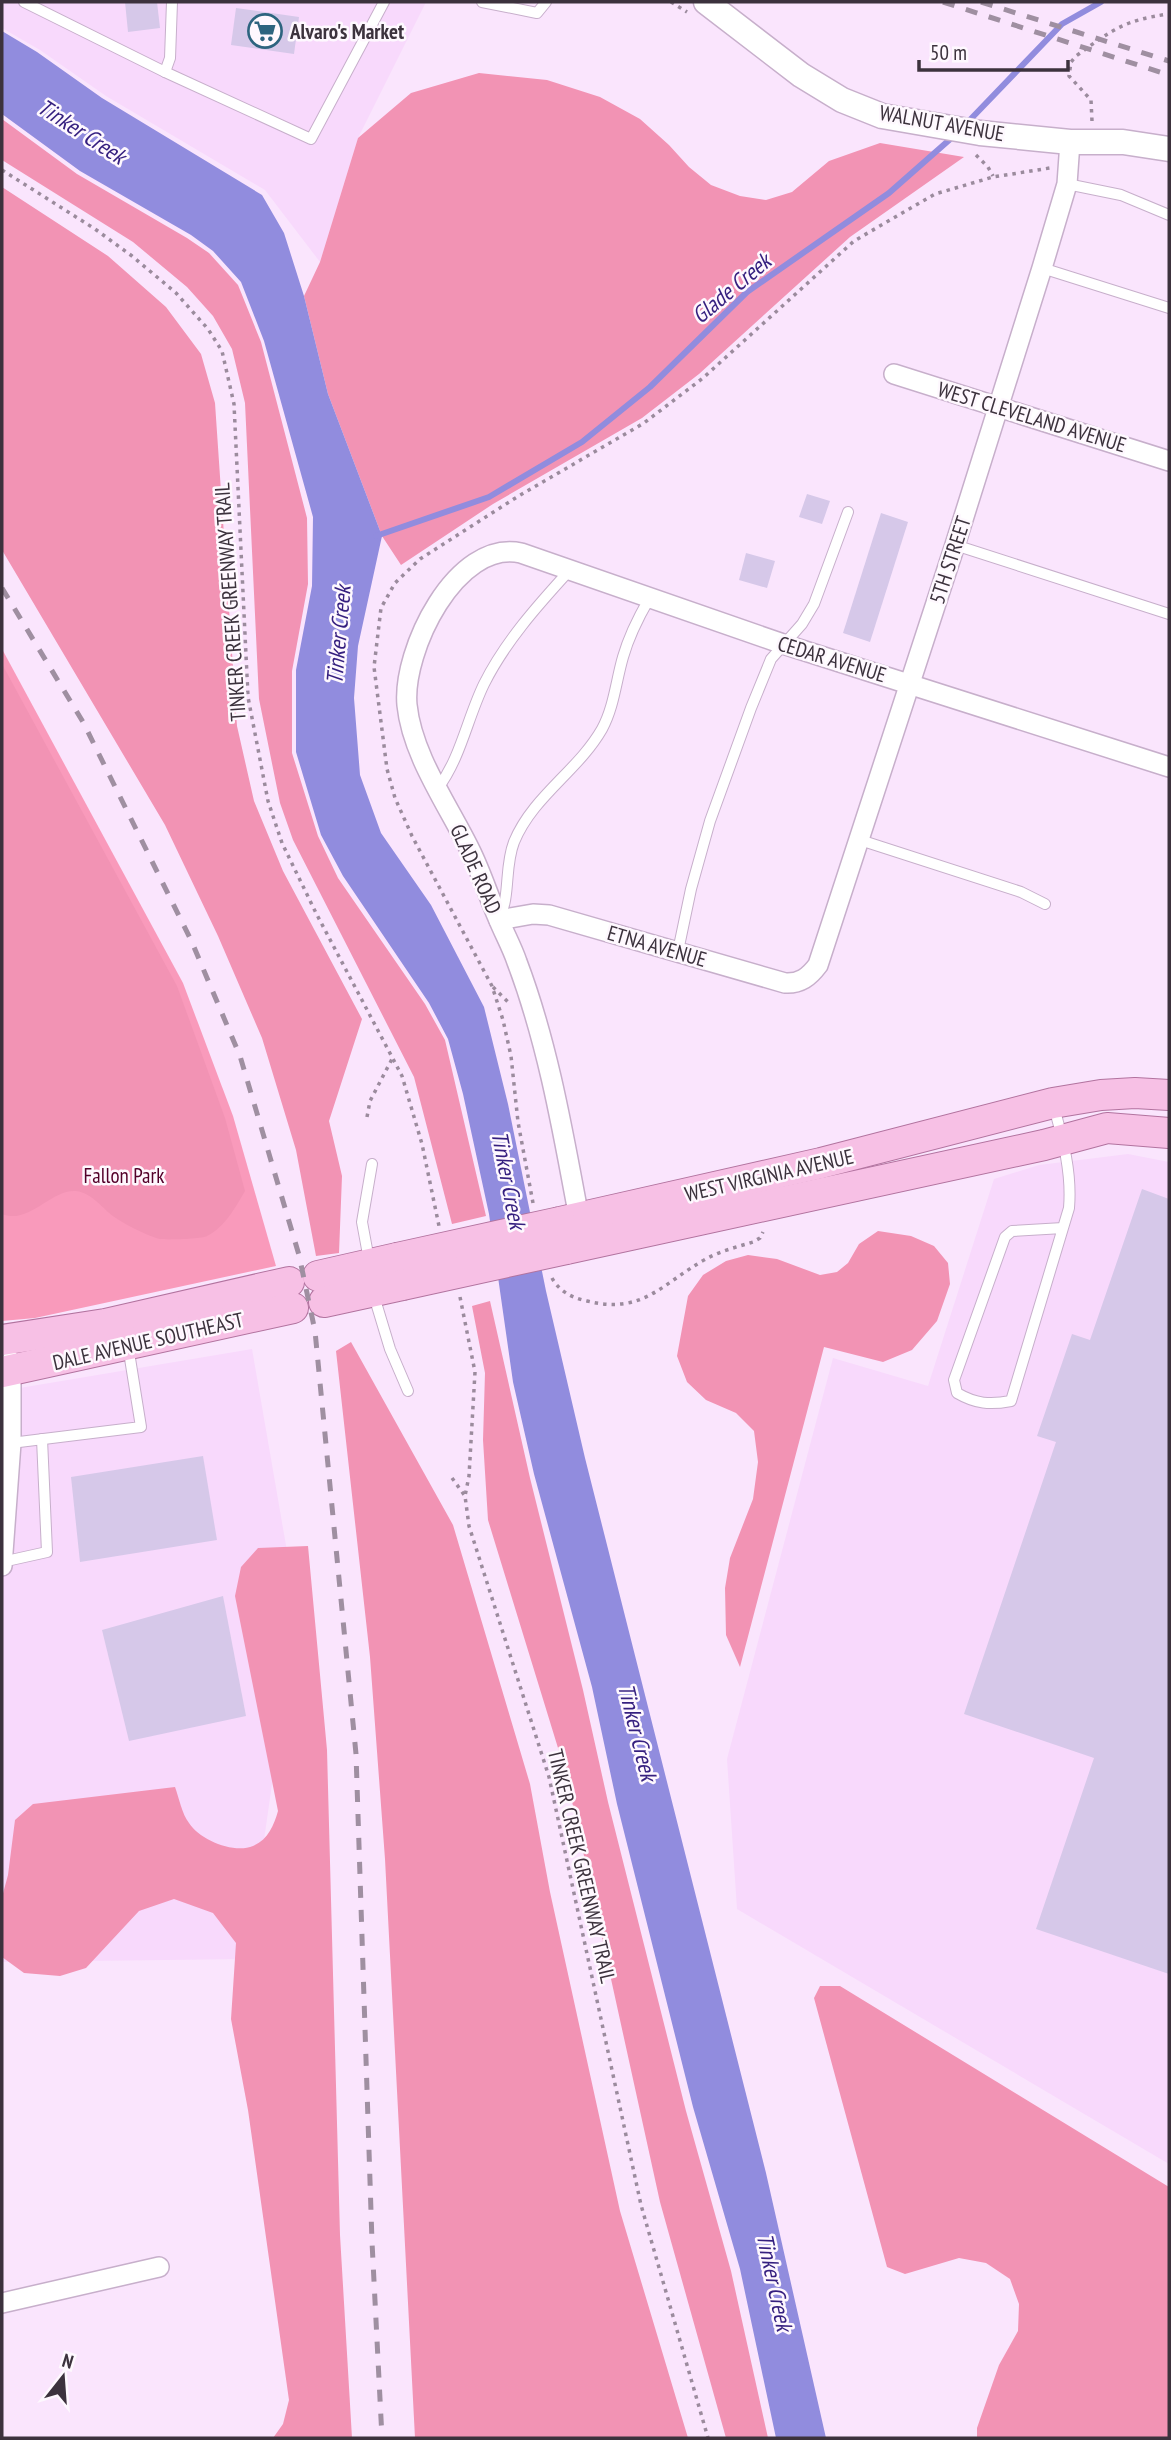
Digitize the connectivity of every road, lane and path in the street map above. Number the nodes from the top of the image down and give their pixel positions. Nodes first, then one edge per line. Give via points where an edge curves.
1 (24, 2) edge
2 (172, 2) edge
3 (384, 2) edge
4 (482, 2) edge
5 (545, 2) edge
6 (706, 2) edge
7 (1169, 14) edge
8 (165, 72) junction
9 (1092, 122) dead end
10 (1070, 142) junction
11 (976, 143) junction
12 (1169, 149) edge
13 (2, 170) edge
14 (993, 177) dead end
15 (1067, 184) junction
16 (1169, 215) edge
17 (1042, 268) junction
18 (1169, 308) edge
19 (894, 374) dead end
20 (998, 407) junction
21 (1169, 461) edge
22 (848, 512) dead end
23 (955, 545) junction
24 (496, 552) joint
25 (569, 571) junction
26 (649, 599) junction
27 (1169, 614) edge
28 (783, 644) junction
29 (909, 683) junction
30 (1169, 767) edge
31 (438, 789) junction
32 (860, 840) junction
33 (1045, 904) dead end
34 (499, 920) junction
35 (678, 951) junction
36 (812, 973) joint
37 (392, 1058) junction
38 (1169, 1096) edge
39 (1052, 1103) junction
40 (367, 1117) dead end
41 (1169, 1133) edge
42 (1062, 1139) junction
43 (372, 1164) dead end
44 (439, 1228) dead end
45 (1063, 1228) junction
46 (569, 1230) junction
47 (385, 1275) junction
48 (321, 1289) dead end
49 (461, 1300) dead end
50 (6, 1339) edge
51 (128, 1346) junction
52 (7, 1371) edge
53 (408, 1391) dead end
54 (42, 1439) junction
55 (11, 1443) junction
56 (452, 1479) dead end
57 (465, 1496) junction
58 (2, 1564) edge
59 (159, 2267) dead end
60 (2, 2303) edge
61 (708, 2438) edge

1 - 8 lane
2 - 8 lane via 170,58
3 - 8 lane via 311,139
4 - 5 lane via 537,13
6 - 11 street, WALNUT AVENUE via 801,75 842,100
7 - 9 path via 1117,27 1071,62 1069,76 1091,100
10 - 11 street, WALNUT AVENUE
10 - 12 street, WALNUT AVENUE via 1123,142
10 - 15 street, 5TH STREET
11 - 14 path
13 - 37 path, TINKER CREEK GREENWAY TRAIL via 132,256 176,293 222,351 234,404 248,697 268,801 288,855
15 - 16 lane via 1121,195
15 - 17 street, 5TH STREET
17 - 18 lane
17 - 20 street, 5TH STREET
19 - 20 street, WEST CLEVELAND AVENUE
20 - 21 street, WEST CLEVELAND AVENUE
20 - 23 street, 5TH STREET
22 - 28 lane via 814,604
23 - 27 lane
23 - 29 street, 5TH STREET
24 - 25 street, CEDAR AVENUE via 521,553
24 - 31 street, GLADE ROAD via 463,575 428,619 408,675 411,728
25 - 26 street, CEDAR AVENUE
25 - 31 lane via 508,645 485,681 451,770
26 - 28 street, CEDAR AVENUE
26 - 34 lane via 630,636 602,729 535,806 513,844 507,899
28 - 29 street, CEDAR AVENUE
28 - 35 lane via 771,659 710,821
29 - 30 street, CEDAR AVENUE
29 - 32 street, 5TH STREET
31 - 34 street, GLADE ROAD
32 - 33 lane
32 - 36 street, 5TH STREET
34 - 35 street, ETNA AVENUE via 549,915
34 - 46 street, GLADE ROAD via 517,961 553,1084
35 - 36 street, ETNA AVENUE via 785,983 801,981
37 - 40 path via 373,1093
37 - 44 path, TINKER CREEK GREENWAY TRAIL via 422,1143
38 - 39 main road, WEST VIRGINIA AVENUE via 1101,1095
39 - 42 lane
39 - 46 main road, WEST VIRGINIA AVENUE
41 - 42 main road, WEST VIRGINIA AVENUE via 1107,1128
42 - 45 lane via 1070,1192
42 - 46 main road, WEST VIRGINIA AVENUE
43 - 47 lane via 362,1222
45 - 45 lane via 1012,1231 1005,1237 954,1380 957,1393 992,1405 1011,1401
46 - 47 main road, WEST VIRGINIA AVENUE, bridge
47 - 48 main road
47 - 53 lane via 390,1349
49 - 57 path, TINKER CREEK GREENWAY TRAIL via 475,1372
50 - 51 main road, DALE AVENUE SOUTHEAST via 291,1295
50 - 52 street
51 - 52 main road, DALE AVENUE SOUTHEAST
51 - 54 lane via 141,1427
52 - 55 street
54 - 55 lane
54 - 58 lane via 47,1552
55 - 58 street
56 - 57 path
57 - 61 path, TINKER CREEK GREENWAY TRAIL via 469,1526 549,1777 641,2205
59 - 60 street

